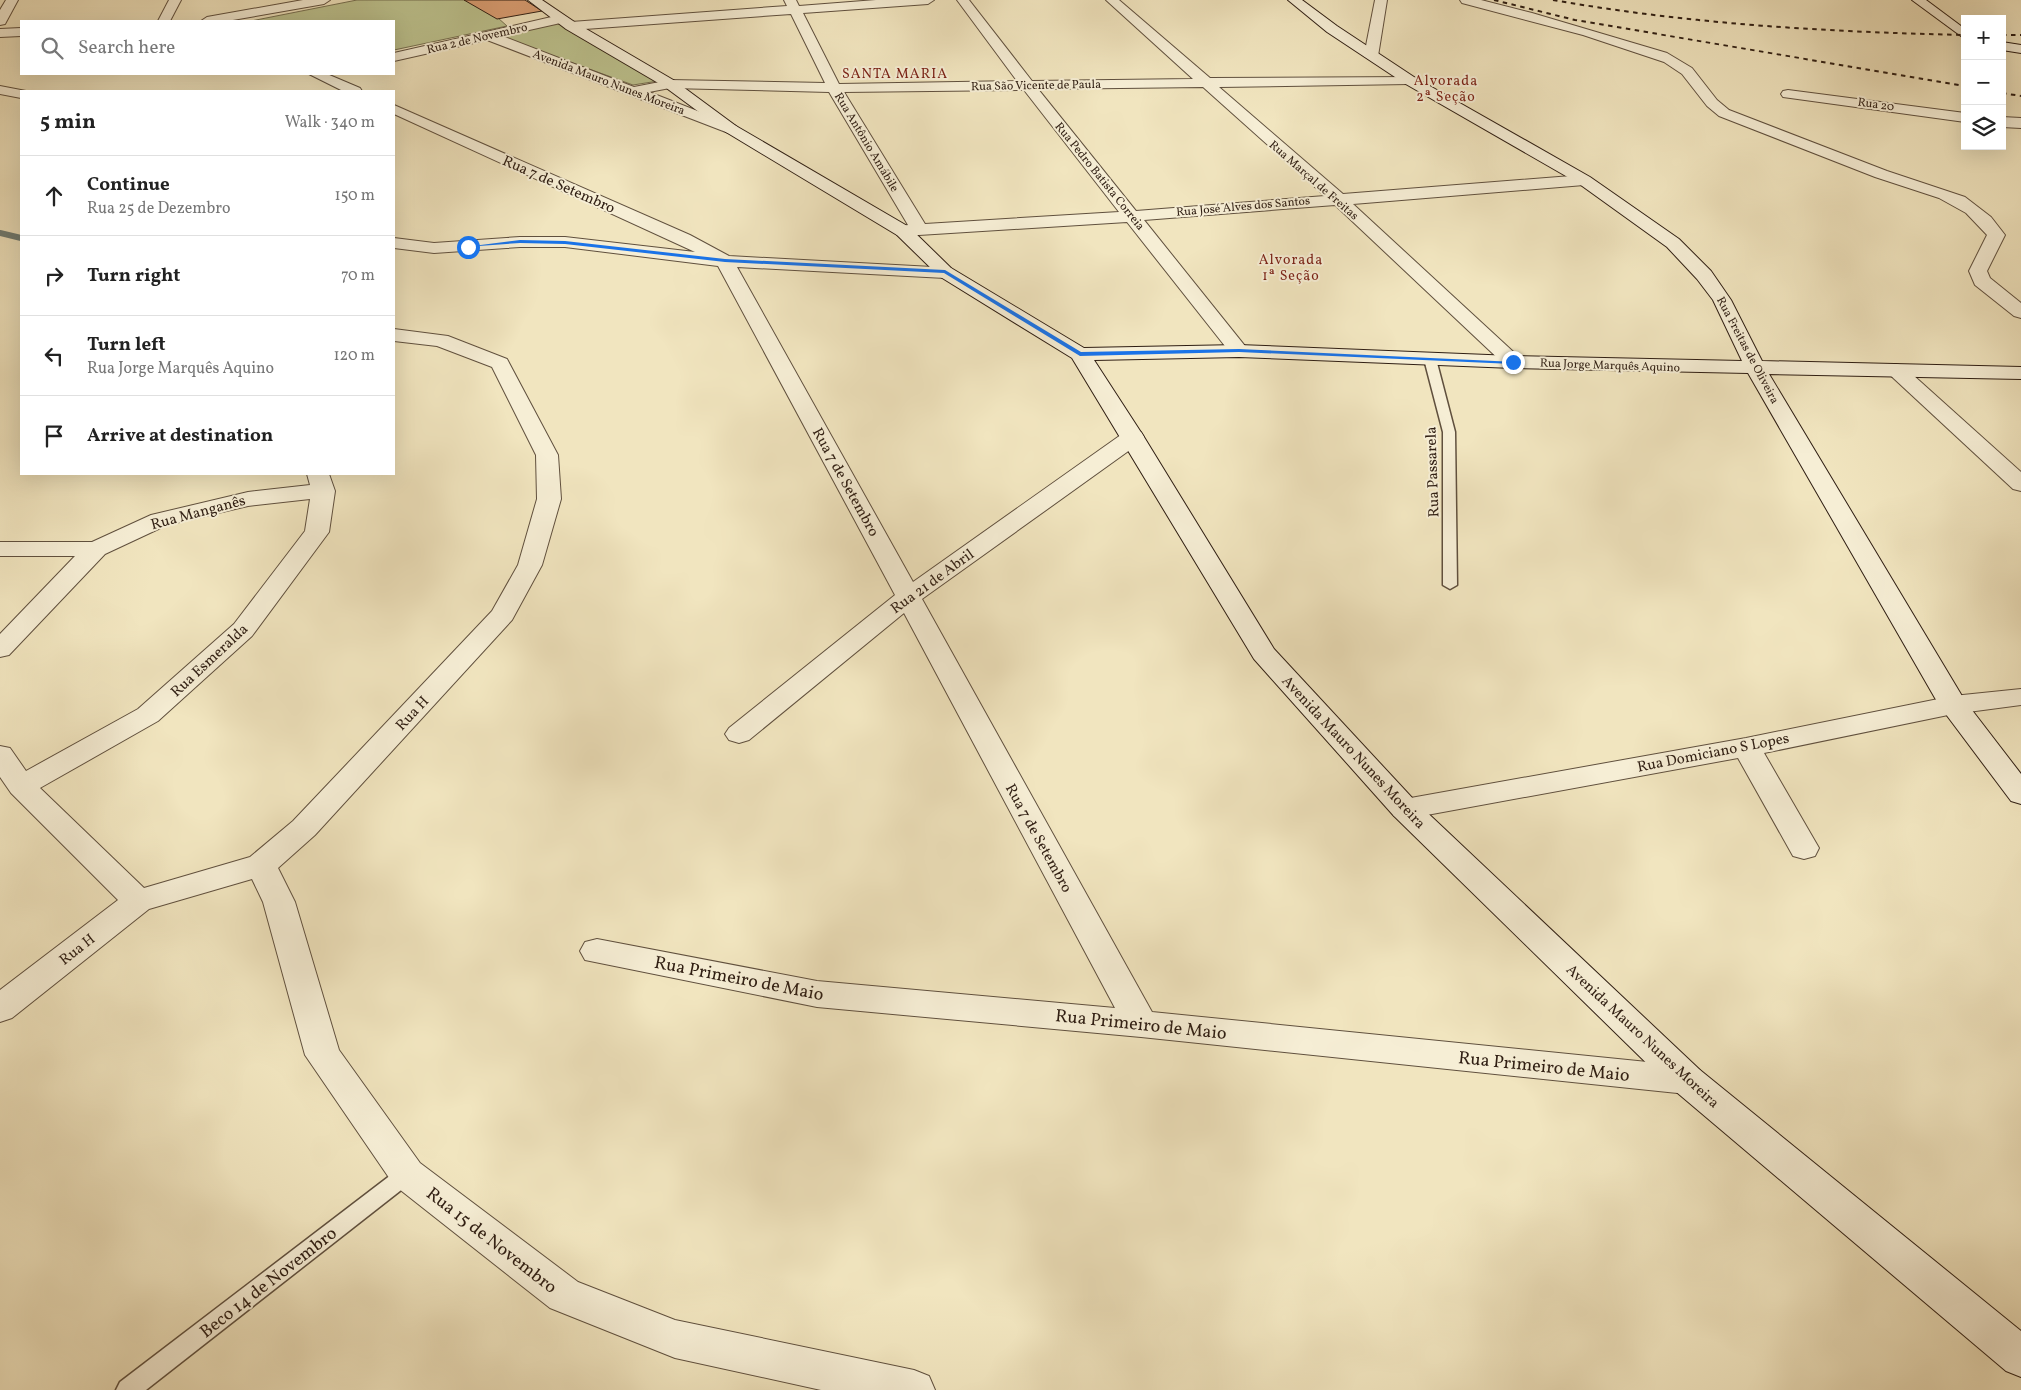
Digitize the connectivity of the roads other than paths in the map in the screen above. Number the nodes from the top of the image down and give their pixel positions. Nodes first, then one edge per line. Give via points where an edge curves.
1 (12, 0) edge
2 (175, 0) edge
3 (324, 0) edge
4 (534, 0) edge
5 (928, 0) edge
6 (963, 0) edge
7 (1112, 0) edge
8 (1294, 0) edge
9 (1381, 0) edge
10 (1466, 0) edge
11 (1918, 0) edge
12 (793, 5) edge
13 (165, 20) edge
14 (213, 20) edge
15 (0, 22) edge
16 (566, 22) junction
17 (20, 32) edge
18 (1961, 32) edge
19 (0, 33) edge
20 (487, 35) junction
21 (2006, 47) edge
22 (2021, 49) edge
23 (395, 56) edge
24 (1371, 56) junction
25 (319, 75) edge
26 (1409, 80) junction
27 (1206, 83) junction
28 (670, 84) junction
29 (1026, 85) junction
30 (834, 88) junction
31 (0, 90) edge
32 (353, 90) edge
33 (633, 91) junction
34 (20, 94) edge
35 (1788, 94) dead end
36 (395, 109) edge
37 (1961, 117) edge
38 (2006, 122) edge
39 (2021, 123) edge
40 (731, 129) junction
41 (1584, 180) junction
42 (1337, 198) junction
43 (1134, 216) junction
44 (911, 230) junction
45 (395, 243) edge
46 (725, 261) junction
47 (945, 272) junction
48 (2021, 312) edge
49 (395, 335) edge
50 (1239, 350) junction
51 (1080, 354) junction
52 (1430, 360) junction
53 (1513, 362) junction
54 (1756, 369) junction
55 (1896, 370) junction
56 (2021, 373) edge
57 (1133, 437) junction
58 (321, 482) edge
59 (2021, 484) edge
60 (96, 548) junction
61 (0, 550) edge
62 (1450, 586) dead end
63 (908, 597) junction
64 (0, 649) edge
65 (2021, 697) edge
66 (1953, 705) junction
67 (739, 734) dead end
68 (1746, 747) junction
69 (0, 755) edge
70 (22, 786) junction
71 (2021, 794) edge
72 (1405, 809) junction
73 (1804, 848) dead end
74 (261, 866) junction
75 (138, 901) junction
76 (597, 951) dead end
77 (0, 1009) edge
78 (1141, 1024) junction
79 (1687, 1080) junction
80 (407, 1174) junction
81 (2021, 1357) edge
82 (128, 1390) edge
83 (914, 1390) edge

1 - 15 street
2 - 13 street
3 - 14 street
4 - 16 street, Avenida Mauro Nunes Moreira
5 - 12 street, Rua 2 de Novembro
6 - 29 street, Rua Pedro Batista Correia
7 - 27 street, Rua Marçal de Freitas
8 - 24 street, Rua Freitas de Oliveira
9 - 24 street
10 - 48 street via 1604,37 1664,57 1682,66 1697,81 1715,108 1724,113 1885,175 1945,193 1988,222 1996,236 1978,271 1982,281
11 - 18 street
12 - 16 street, Rua 2 de Novembro
12 - 30 street, Rua Antônio Amábile
16 - 20 street, Rua 2 de Novembro
16 - 28 street, Avenida Mauro Nunes Moreira
17 - 19 street
20 - 23 street, Rua 2 de Novembro
20 - 33 street, Avenida Mauro Nunes Moreira
21 - 22 street
24 - 26 street, Rua Freitas de Oliveira
25 - 32 street
26 - 27 street, Rua São Vicente de Paula
26 - 41 street, Rua Freitas de Oliveira
27 - 29 street, Rua São Vicente de Paula
27 - 42 street, Rua Marçal de Freitas
28 - 30 street, Rua São Vicente de Paula
28 - 33 street, Rua São Vicente de Paula
28 - 40 street, Avenida Mauro Nunes Moreira
29 - 30 street, Rua São Vicente de Paula
29 - 43 street, Rua Pedro Batista Correia
30 - 44 street, Rua Antônio Amábile
31 - 34 street
33 - 40 street, Avenida Mauro Nunes Moreira
35 - 37 street, Rua 20
36 - 46 street, Rua 7 de Setembro via 684,239
38 - 39 street
40 - 44 street, Avenida Mauro Nunes Moreira
41 - 42 street, Rua José Alves dos Santos
41 - 54 street, Rua Freitas de Oliveira via 1673,243 1704,275 1722,300
42 - 43 street, Rua José Alves dos Santos
42 - 53 street, Rua Marçal de Freitas
43 - 44 street, Rua José Alves dos Santos
43 - 50 street, Rua Pedro Batista Correia
44 - 47 street, Avenida Mauro Nunes Moreira
45 - 46 street via 434,248 565,242
46 - 47 street
46 - 63 street, Rua 7 de Setembro
47 - 51 street, Avenida Mauro Nunes Moreira
49 - 74 street, Rua H via 441,340 500,363 547,455 549,499 530,565 503,615 304,828
50 - 51 street, Rua Jorge Marquês Aquino
50 - 52 street, Rua Jorge Marquês Aquino
51 - 57 street, Avenida Mauro Nunes Moreira
52 - 53 street, Rua Jorge Marquês Aquino
52 - 62 lane, Rua Passarela via 1449,432
53 - 54 street, Rua Jorge Marquês Aquino
54 - 55 street, Rua Jorge Marquês Aquino
54 - 66 street, Rua Freitas de Oliveira
55 - 56 street, Rua Jorge Marquês Aquino
55 - 59 street
57 - 63 street, Rua 21 de Abril
57 - 72 street, Avenida Mauro Nunes Moreira via 1263,653
58 - 60 street, Rua Manganês via 159,520
58 - 70 street, Rua Esmeralda via 316,532 243,630 148,716
60 - 61 street
60 - 64 street, Rua Manganês
63 - 67 street, Rua 21 de Abril
63 - 78 street, Rua 7 de Setembro
65 - 66 street, Rua Domiciano S Lopes
66 - 68 street, Rua Domiciano S Lopes
66 - 71 street, Rua Freitas de Oliveira
68 - 72 street, Rua Domiciano S Lopes
68 - 73 street
69 - 70 street
70 - 75 street
72 - 79 street, Avenida Mauro Nunes Moreira
74 - 75 street, Rua H
74 - 80 street, Rua 15 de Novembro via 279,902 323,1055
75 - 77 street, Rua H
76 - 78 street, Rua Primeiro de Maio via 816,994
78 - 79 street, Rua Primeiro de Maio
79 - 81 street, Avenida Mauro Nunes Moreira
80 - 82 lane, Beco 14 de Novembro
80 - 83 street, Rua 15 de Novembro via 564,1295 675,1339

